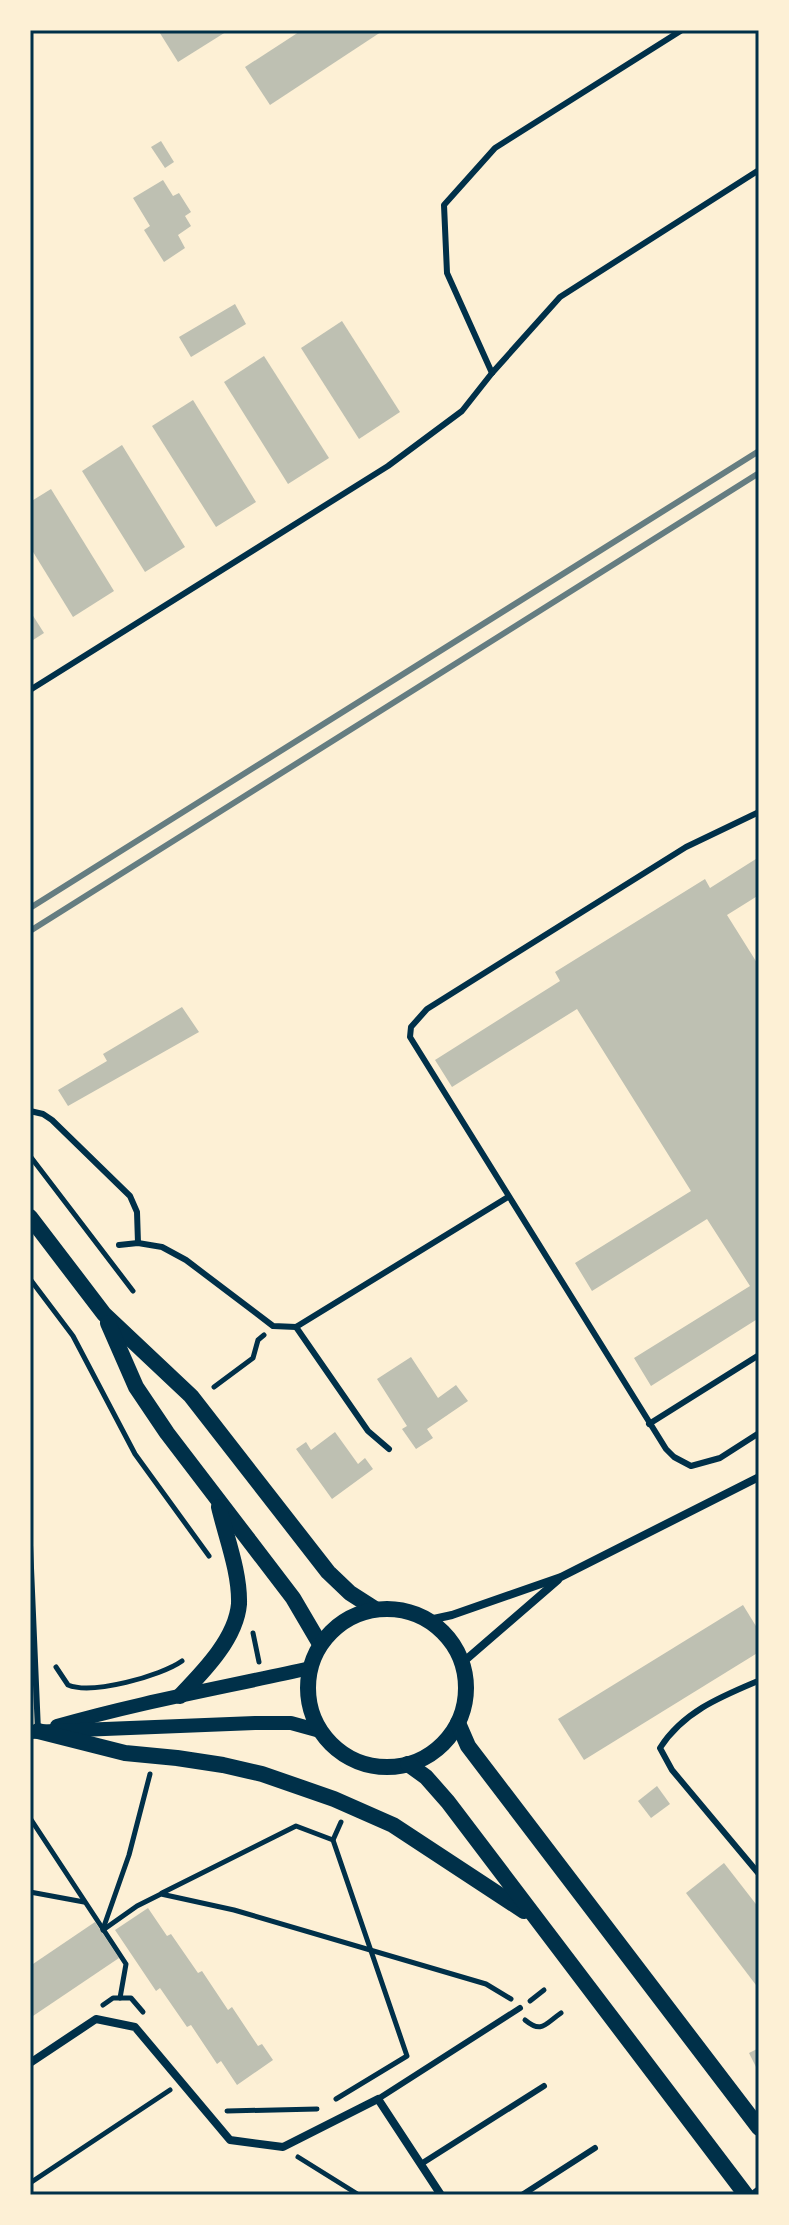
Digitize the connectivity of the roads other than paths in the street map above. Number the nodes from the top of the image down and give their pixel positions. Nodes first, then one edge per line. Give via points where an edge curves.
1 (682, 30) edge
2 (759, 170) edge
3 (492, 373) junction
4 (30, 690) edge
5 (759, 812) edge
6 (30, 1111) edge
7 (508, 1197) junction
8 (30, 1217) edge
9 (138, 1243) junction
10 (119, 1245) dead end
11 (104, 1314) junction
12 (296, 1327) junction
13 (759, 1355) edge
14 (649, 1424) junction
15 (759, 1433) edge
16 (389, 1449) dead end
17 (759, 1477) edge
18 (218, 1501) junction
19 (30, 1545) edge
20 (561, 1577) junction
21 (375, 1609) junction
22 (429, 1620) junction
23 (320, 1644) junction
24 (462, 1663) junction
25 (310, 1668) junction
26 (759, 1681) edge
27 (180, 1696) junction
28 (458, 1723) junction
29 (320, 1731) junction
30 (34, 1732) edge
31 (408, 1764) junction
32 (759, 1874) edge
33 (535, 1918) junction
34 (518, 2010) road end
35 (30, 2063) edge
36 (544, 2086) dead end
37 (378, 2099) junction
38 (759, 2128) edge
39 (595, 2148) dead end
40 (421, 2164) junction
41 (759, 2189) edge
42 (441, 2195) edge
43 (522, 2195) edge
44 (748, 2195) edge

1 - 3 lane via 495,148 444,205 447,273
2 - 3 lane via 560,297
3 - 4 lane via 462,411 388,466
5 - 7 lane via 686,847 418,1017 411,1027 414,1045
6 - 9 lane via 52,1120 130,1196 137,1212
7 - 12 lane
7 - 14 lane
8 - 11 main road
9 - 10 lane
9 - 12 lane via 162,1247 186,1260 273,1326
11 - 18 main road via 136,1387
11 - 21 main road via 191,1396 328,1572
12 - 16 lane via 368,1431
13 - 14 lane
14 - 15 lane via 674,1457 691,1466 720,1458
17 - 20 street
18 - 23 main road via 293,1598
18 - 27 main road via 239,1606 221,1650
19 - 30 lane
20 - 22 street
20 - 24 street
21 - 22 main road via 412,1612
21 - 23 main road via 354,1615
22 - 24 main road via 455,1647
23 - 25 main road
24 - 28 main road via 466,1683
25 - 27 street
25 - 29 main road via 307,1696
26 - 32 lane via 709,1702 672,1729 660,1748 672,1770
27 - 30 street
28 - 31 main road via 429,1755
28 - 38 main road via 468,1746
29 - 30 street via 291,1723 255,1723
29 - 31 main road via 349,1758 368,1765
30 - 33 main road via 125,1753 223,1765 334,1799 393,1825
31 - 33 main road via 448,1802
33 - 44 main road
34 - 37 lane
35 - 37 street via 96,2019 135,2027 230,2140 283,2147
36 - 40 lane
37 - 40 street
39 - 43 lane
40 - 42 street
41 - 44 lane

